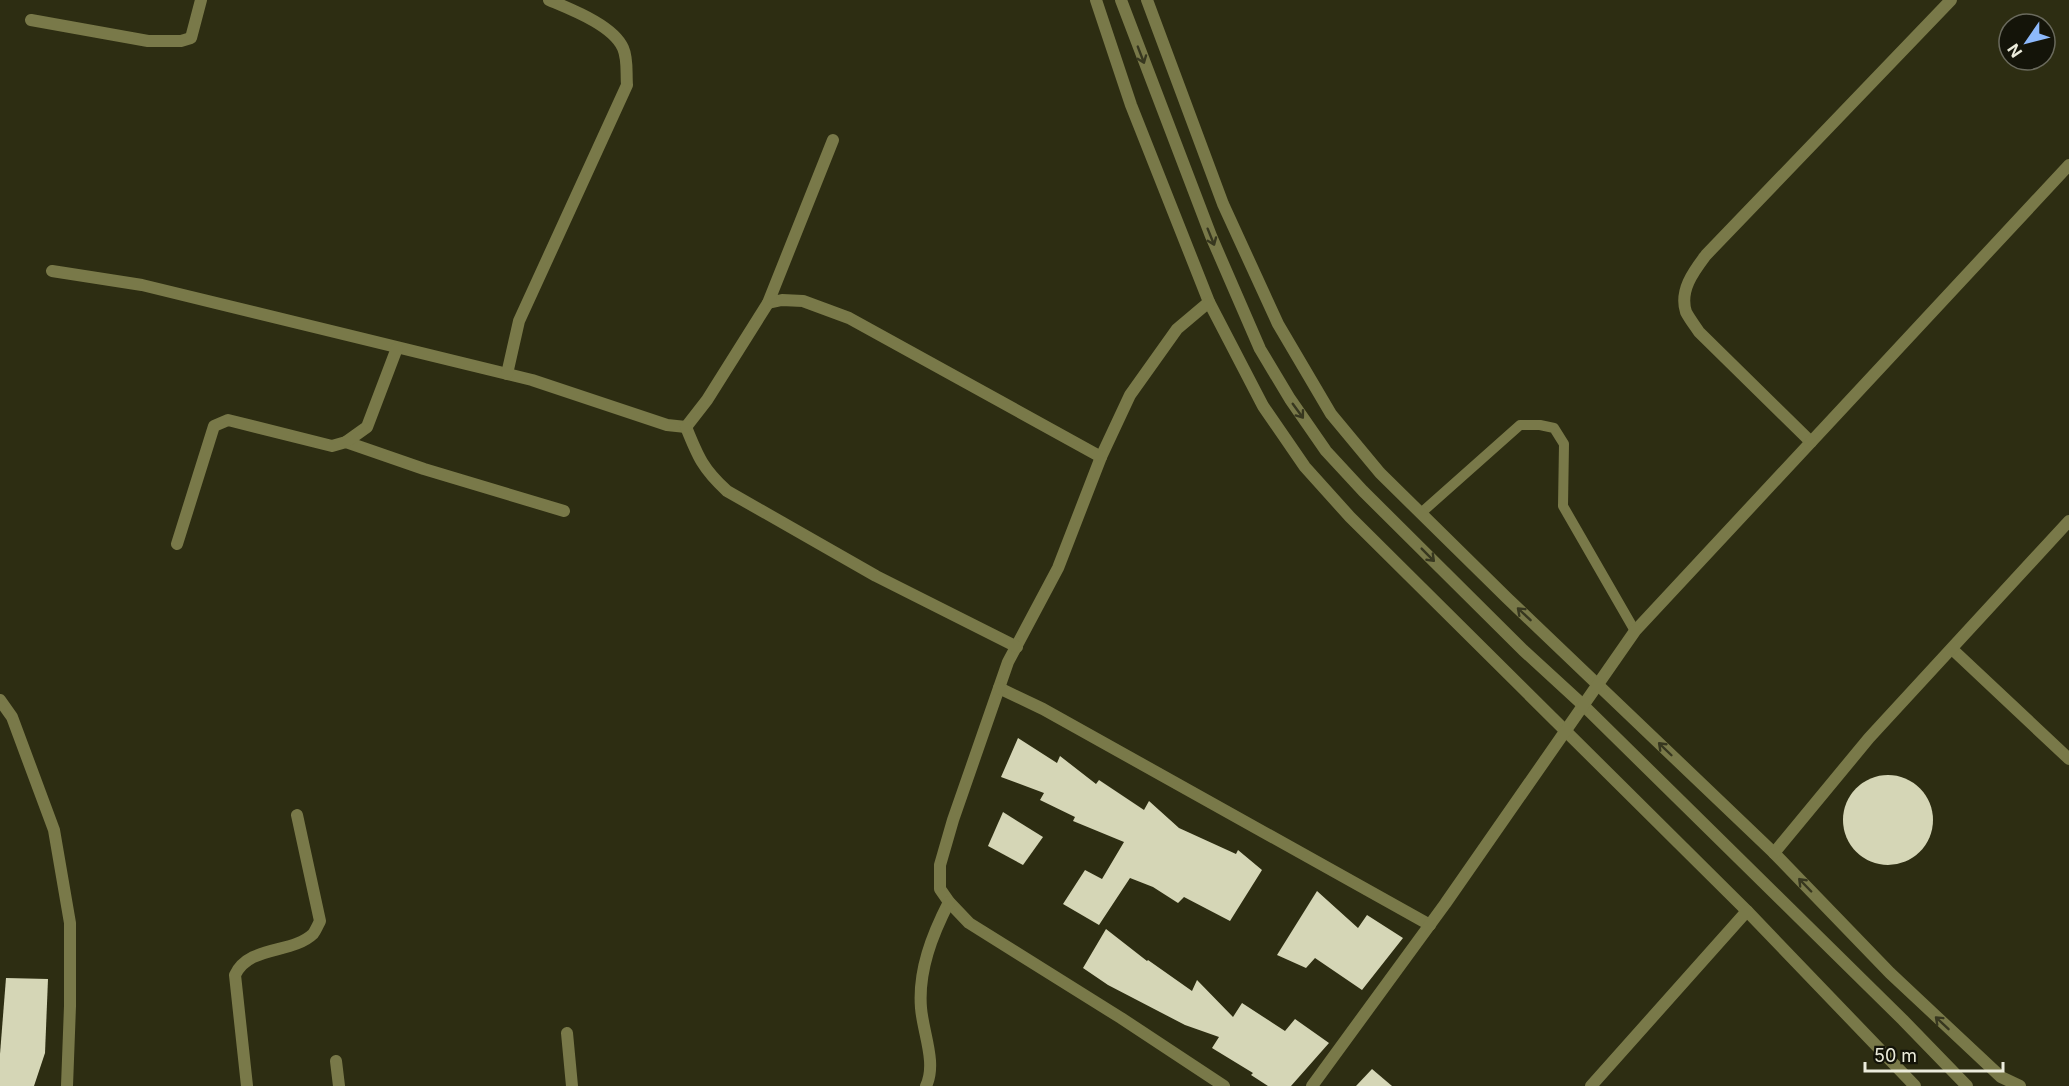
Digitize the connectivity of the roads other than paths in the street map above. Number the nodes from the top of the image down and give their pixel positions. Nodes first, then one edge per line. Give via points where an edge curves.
1 (201, 0) edge
2 (549, 0) edge
3 (1096, 0) edge
4 (1120, 0) edge
5 (1148, 0) edge
6 (1951, 0) edge
7 (31, 20) dead end
8 (833, 140) dead end
9 (2069, 165) edge
10 (52, 271) dead end
11 (1209, 302) junction
12 (768, 303) junction
13 (397, 348) junction
14 (507, 374) junction
15 (687, 427) junction
16 (346, 442) junction
17 (1811, 442) junction
18 (1101, 457) junction
19 (564, 511) dead end
20 (1421, 513) junction
21 (2069, 521) edge
22 (177, 544) dead end
23 (1635, 631) junction
24 (1017, 647) junction
25 (1952, 650) junction
26 (1598, 684) junction
27 (999, 688) junction
28 (0, 700) edge
29 (1583, 705) junction
30 (1566, 731) junction
31 (2069, 759) edge
32 (297, 815) dead end
33 (1774, 854) junction
34 (949, 903) junction
35 (1747, 911) junction
36 (1430, 925) junction
37 (567, 1033) dead end
38 (336, 1061) dead end
39 (67, 1086) edge
40 (247, 1086) edge
41 (339, 1086) edge
42 (572, 1086) edge
43 (926, 1086) edge
44 (1224, 1086) edge
45 (1312, 1086) edge
46 (1591, 1086) edge
47 (1915, 1086) edge
48 (1967, 1086) edge
49 (2020, 1086) edge

1 - 7 street via 191,38 181,41 148,40
2 - 14 street via 586,16 622,47 627,85 519,321
3 - 11 street via 1131,105
4 -> 29 street via 1211,236 1260,349 1290,399 1326,450 1363,491
5 - 20 street via 1223,204 1278,324 1331,414 1380,473
6 - 17 street via 1706,255 1689,278 1686,312 1699,332
8 - 12 street
9 - 17 street
10 - 13 street via 142,285
11 - 18 street via 1177,329 1130,395
11 - 30 street via 1263,406 1305,467 1350,517
12 - 15 street
12 - 18 street via 803,301 849,318
13 - 14 street
13 - 16 street via 367,427
14 - 15 street via 667,425
15 - 24 street via 707,472 727,491 876,576
16 - 19 street
16 - 22 street via 332,446 228,420 214,426
17 - 23 street
18 - 24 street via 1058,568
20 - 23 lane via 1520,425 1554,428 1564,444 1563,506
26 -> 20 street
21 - 25 street
23 - 26 street
24 - 27 street
25 - 31 street
25 - 33 street via 1869,738
26 - 29 street
33 -> 26 street
27 - 34 street via 940,865 940,889
27 - 36 street
28 - 39 street via 12,717 54,830 70,923
29 - 30 street
29 - 48 street
30 - 35 street
30 - 36 street
32 - 40 street via 320,921 314,933 305,939 251,958 240,964 235,975
49 -> 33 street via 2001,1077 1941,1022
34 - 43 street via 936,927 922,972 921,1008 930,1062
34 - 44 street via 969,923
35 - 46 street
35 - 47 street
36 - 45 street
37 - 42 street
38 - 41 street

